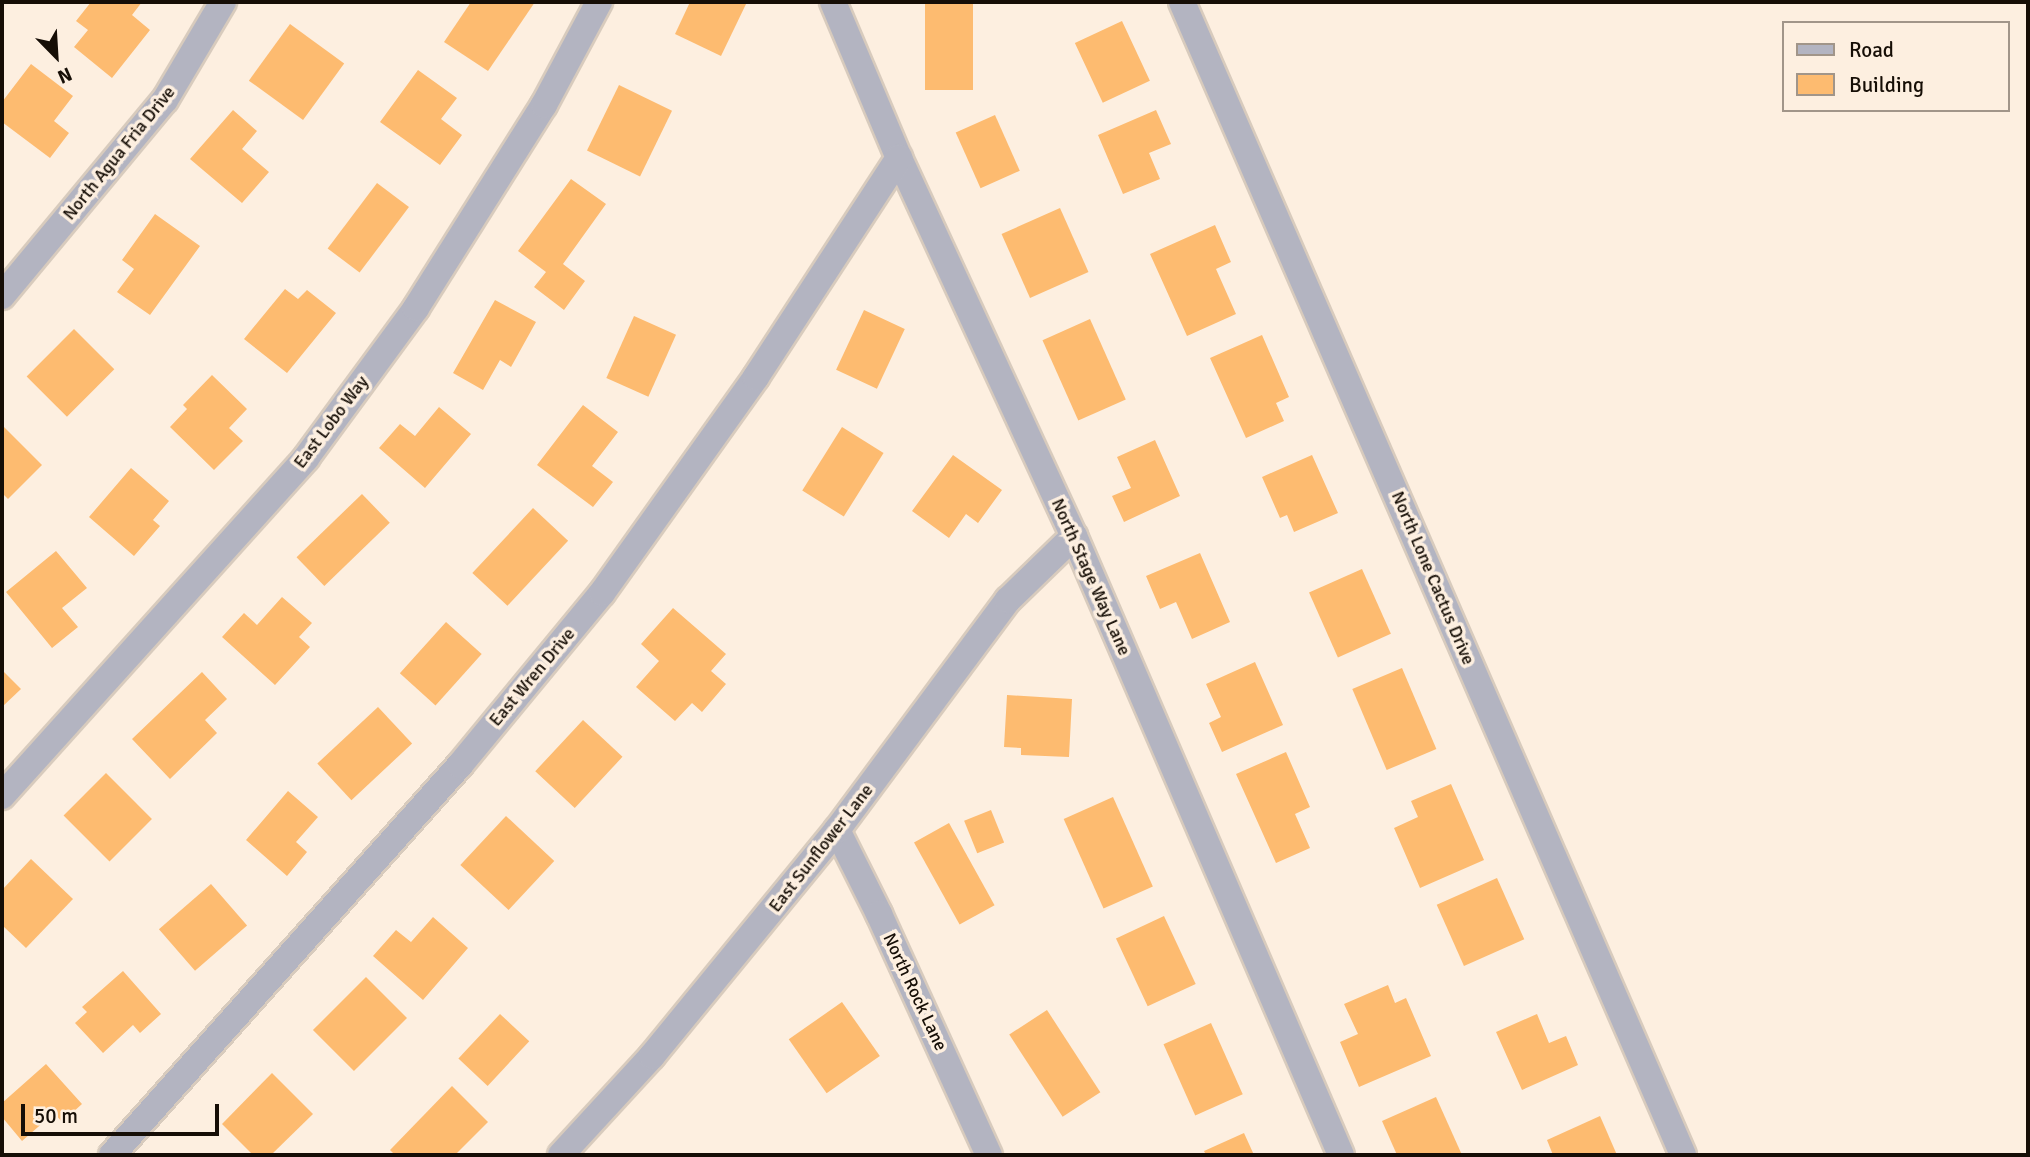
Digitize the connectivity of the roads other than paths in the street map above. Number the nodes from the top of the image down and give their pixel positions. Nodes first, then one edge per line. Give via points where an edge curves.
1 (223, 2) edge
2 (599, 2) edge
3 (833, 2) edge
4 (1182, 2) edge
5 (899, 158) junction
6 (2, 296) edge
7 (1074, 536) junction
8 (2, 796) edge
9 (837, 831) junction
10 (112, 1155) edge
11 (561, 1155) edge
12 (989, 1155) edge
13 (1341, 1155) edge
14 (1684, 1155) edge

1 - 6 street, North Agua Fria Drive via 165,100
2 - 8 street, East Lobo Way via 544,105 416,308 306,458
3 - 5 street, North Stage Way Lane
4 - 14 street, North Lone Cactus Drive
5 - 7 street, North Stage Way Lane
5 - 10 street, East Wren Drive via 756,377 602,593 460,765
7 - 9 street, East Sunflower Lane via 1008,600
7 - 13 street, North Stage Way Lane
9 - 11 street, East Sunflower Lane via 652,1056
9 - 12 street, North Rock Lane

